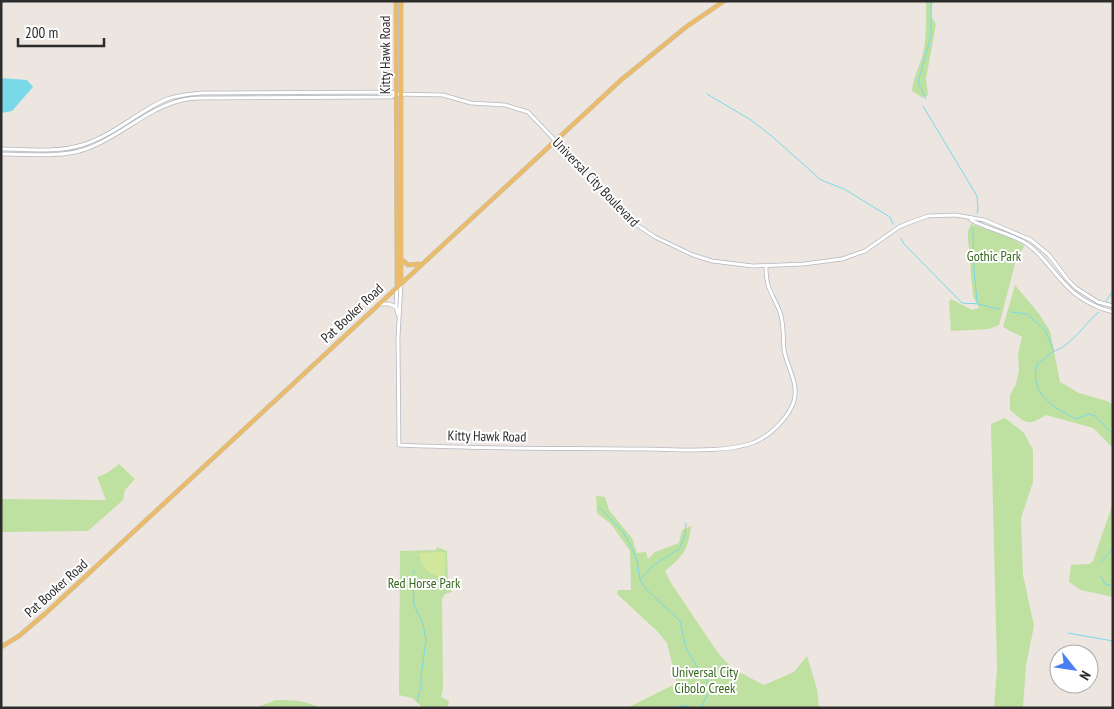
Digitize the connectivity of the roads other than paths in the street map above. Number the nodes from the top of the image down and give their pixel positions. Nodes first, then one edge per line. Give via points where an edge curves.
1 (396, 1) edge
2 (401, 1) edge
3 (724, 1) edge
4 (399, 94) junction
5 (128, 121) junction
6 (130, 126) junction
7 (556, 140) junction
8 (1, 149) edge
9 (49, 149) junction
10 (1, 154) edge
11 (49, 154) junction
12 (968, 218) junction
13 (399, 227) junction
14 (401, 259) junction
15 (421, 264) junction
16 (766, 266) junction
17 (399, 284) junction
18 (376, 305) junction
19 (1113, 306) edge
20 (396, 307) junction
21 (1113, 312) edge
22 (398, 318) junction
23 (1, 647) edge

1 - 4 main road, Kitty Hawk Road
2 - 4 main road, Kitty Hawk Road
3 - 7 main road, Pat Booker Road via 635,67
4 - 5 street, Universal City Boulevard via 202,93 176,96
4 - 6 street, Universal City Boulevard via 392,97 188,99 169,104
4 - 7 street, Universal City Boulevard via 444,95 471,103 513,107 532,116
4 - 13 main road, Kitty Hawk Road
5 - 6 street
5 - 9 street, Universal City Boulevard via 82,145
6 - 11 street, Universal City Boulevard via 84,150
7 - 15 main road, Pat Booker Road
7 - 16 street, Universal City Boulevard via 634,223 655,237 712,260
8 - 9 street, Universal City Boulevard
9 - 11 street
10 - 11 street, Universal City Boulevard
12 - 16 street, Universal City Boulevard via 928,216 899,228 878,244 853,256
12 - 19 street, Universal City Boulevard via 984,220 1030,240 1049,255 1076,288 1098,302
12 - 21 street, Universal City Boulevard via 1028,245 1045,259 1073,292 1096,307
13 - 14 main road, Kitty Hawk Road
13 - 17 main road, Kitty Hawk Road
14 - 15 main road via 412,266
14 - 17 main road, Kitty Hawk Road
15 - 17 main road, Pat Booker Road
16 - 22 street, Kitty Hawk Road via 768,290 780,313 784,352 795,386 793,403 766,435 755,442 728,448 399,445
17 - 18 main road, Pat Booker Road
17 - 20 street, Kitty Hawk Road
17 - 22 street, Kitty Hawk Road
18 - 20 street via 385,303
18 - 23 main road, Pat Booker Road via 46,612
20 - 22 street, Kitty Hawk Road

